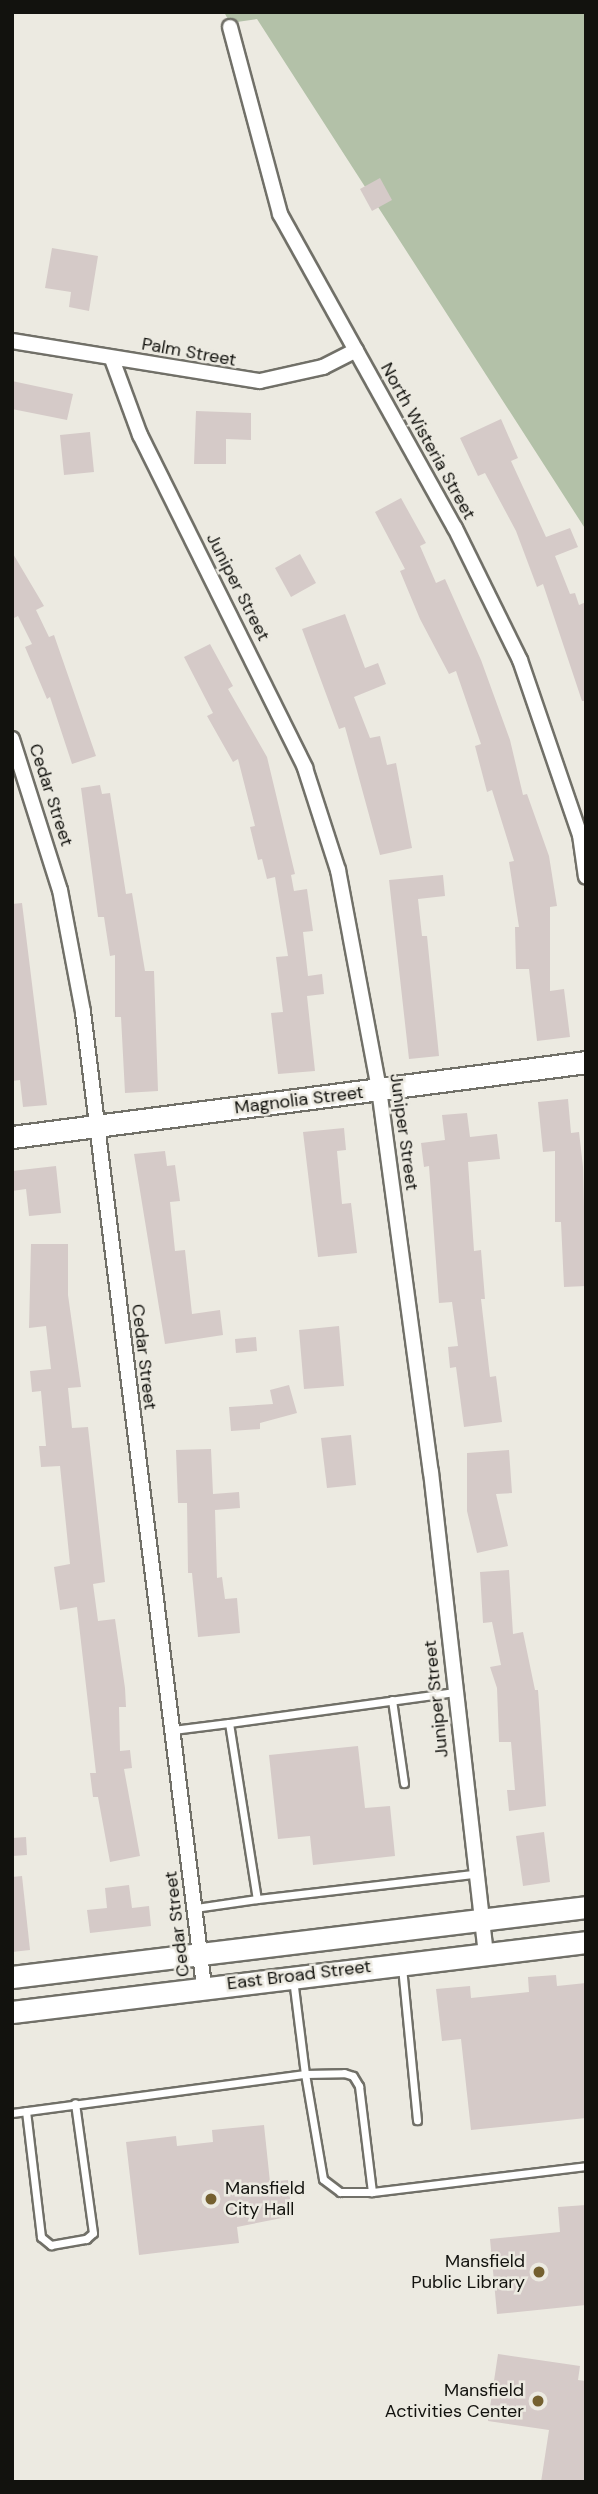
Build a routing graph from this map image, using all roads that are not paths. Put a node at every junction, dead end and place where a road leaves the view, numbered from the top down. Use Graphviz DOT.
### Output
graph roads {
  1 [pos="230,27"];
  2 [pos="12,341"];
  3 [pos="356,349"];
  4 [pos="112,359"];
  5 [pos="12,739"];
  6 [pos="586,877"];
  7 [pos="586,1062"];
  8 [pos="379,1089"];
  9 [pos="96,1126"];
  10 [pos="12,1137"];
  11 [pos="455,1692"];
  12 [pos="392,1700"];
  13 [pos="229,1723"];
  14 [pos="172,1730"];
  15 [pos="404,1783"];
  16 [pos="474,1874"];
  17 [pos="257,1899"];
  18 [pos="586,1907"];
  19 [pos="195,1908"];
  20 [pos="481,1921"];
  21 [pos="586,1942"];
  22 [pos="200,1955"];
  23 [pos="486,1957"];
  24 [pos="401,1963"];
  25 [pos="293,1976"];
  26 [pos="12,1977"];
  27 [pos="204,1986"];
  28 [pos="12,2012"];
  29 [pos="305,2074"];
  30 [pos="75,2103"];
  31 [pos="26,2111"];
  32 [pos="12,2113"];
  33 [pos="417,2120"];
  34 [pos="586,2166"];
  35 [pos="372,2192"];
  1 -- 3 [label="street, North Wisteria Street"];
  2 -- 4 [label="street, Palm Street"];
  3 -- 4 [label="street, Palm Street"];
  3 -- 6 [label="street, North Wisteria Street"];
  4 -- 8 [label="street, Juniper Street"];
  5 -- 9 [label="street, Cedar Street"];
  7 -- 8 [label="main road, Magnolia Street"];
  8 -- 9 [label="main road, Magnolia Street"];
  8 -- 11 [label="street, Juniper Street"];
  9 -- 10 [label="main road, Magnolia Street"];
  9 -- 14 [label="street, Cedar Street"];
  11 -- 12 [label="lane"];
  11 -- 16 [label="street, Juniper Street"];
  12 -- 13 [label="lane"];
  12 -- 15 [label="lane"];
  13 -- 14 [label="lane"];
  13 -- 17 [label="lane"];
  14 -- 19 [label="street, Cedar Street"];
  16 -- 17 [label="lane"];
  16 -- 20 [label="street, Juniper Street"];
  17 -- 19 [label="lane"];
  18 -- 20 [label="main road, East Broad Street"];
  19 -- 22 [label="street, Cedar Street"];
  20 -- 22 [label="main road, East Broad Street"];
  20 -- 23 [label="street, Juniper Street"];
  21 -- 23 [label="main road, East Broad Street"];
  22 -- 26 [label="main road, East Broad Street"];
  22 -- 27 [label="street, Cedar Street"];
  23 -- 24 [label="main road, East Broad Street"];
  24 -- 25 [label="main road, East Broad Street"];
  24 -- 33 [label="lane"];
  25 -- 27 [label="main road, East Broad Street"];
  25 -- 29 [label="lane"];
  27 -- 28 [label="main road, East Broad Street"];
  29 -- 30 [label="lane"];
  29 -- 35 [label="lane"];
  29 -- 35 [label="lane"];
  30 -- 31 [label="lane"];
  30 -- 31 [label="lane"];
  31 -- 32 [label="lane"];
  34 -- 35 [label="lane"];
}
